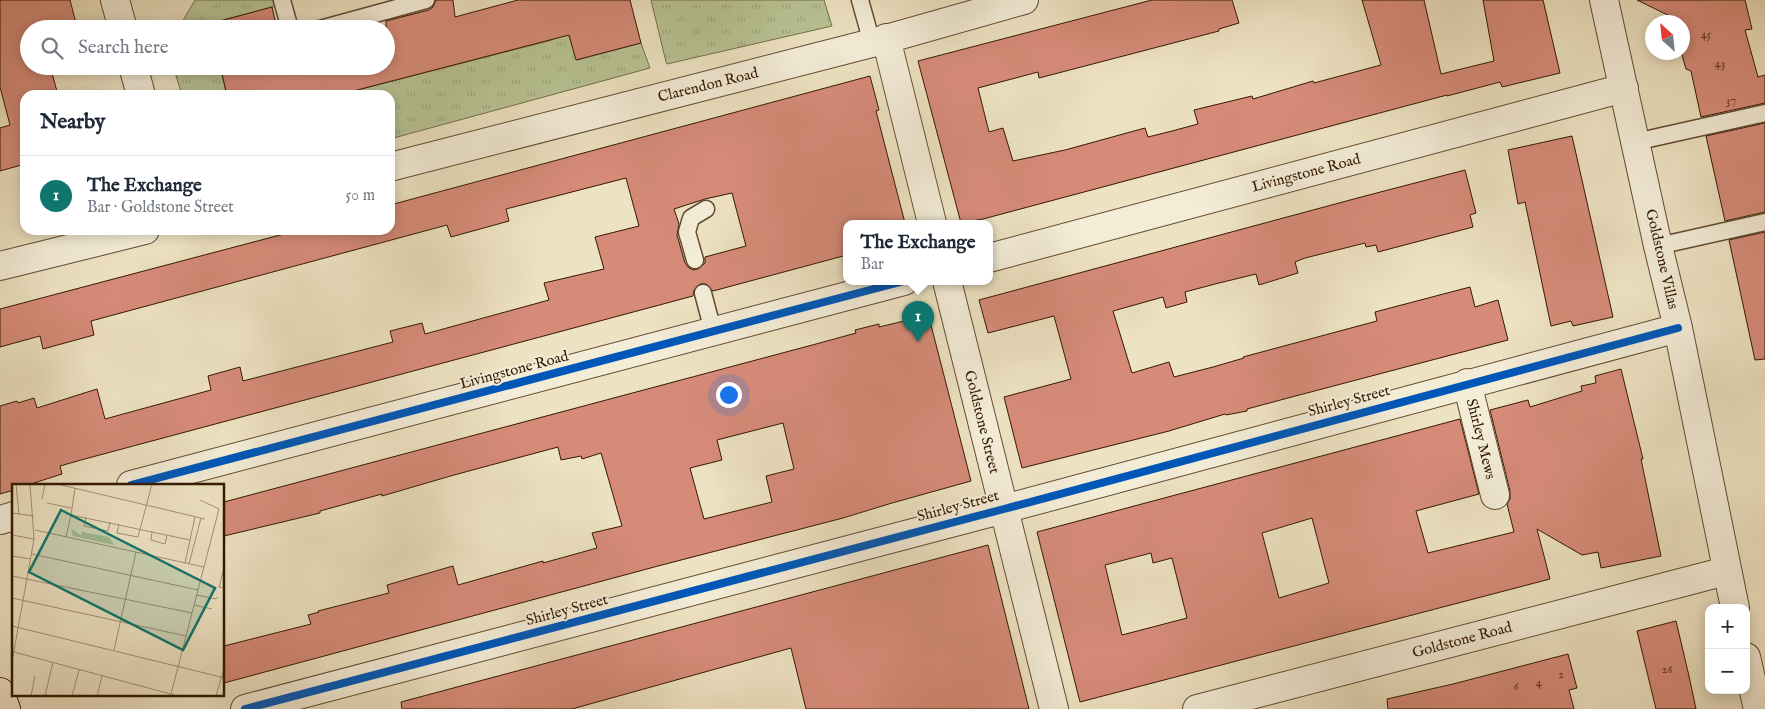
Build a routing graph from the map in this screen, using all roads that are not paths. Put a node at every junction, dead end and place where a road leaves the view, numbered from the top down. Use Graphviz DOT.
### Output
graph roads {
  1 [pos="115,0"];
  2 [pos="282,0"];
  3 [pos="426,0"];
  4 [pos="860,0"];
  5 [pos="1024,0"];
  6 [pos="1604,0"];
  7 [pos="121,20"];
  8 [pos="288,20"];
  9 [pos="353,20"];
  10 [pos="879,40"];
  11 [pos="135,75"];
  12 [pos="1624,88"];
  13 [pos="140,90"];
  14 [pos="1765,113"];
  15 [pos="1635,142"];
  16 [pos="395,166"];
  17 [pos="706,209"];
  18 [pos="931,220"];
  19 [pos="1765,222"];
  20 [pos="103,235"];
  21 [pos="87,237"];
  22 [pos="1658,246"];
  23 [pos="993,257"];
  24 [pos="694,260"];
  25 [pos="0,266"];
  26 [pos="889,285"];
  27 [pos="948,285"];
  28 [pos="703,293"];
  29 [pos="1678,328"];
  30 [pos="713,331"];
  31 [pos="1467,383"];
  32 [pos="135,484"];
  33 [pos="1495,495"];
  34 [pos="1004,508"];
  35 [pos="1726,571"];
  36 [pos="1734,604"];
  37 [pos="1750,674"];
  38 [pos="0,692"];
  39 [pos="6,709"];
  40 [pos="245,709"];
  41 [pos="1054,709"];
  42 [pos="1197,709"];
  43 [pos="1758,709"];
  1 -- 7 [label="street"];
  2 -- 8 [label="lane"];
  3 -- 9 [label="lane"];
  4 -- 10 [label="lane"];
  5 -- 10 [label="street, Clarendon Road"];
  6 -- 12 [label="street, Goldstone Villas"];
  10 -- 16 [label="street, Clarendon Road"];
  10 -- 18 [label="street"];
  11 -- 13 [label="street"];
  12 -- 15 [label="street, Goldstone Villas"];
  12 -- 23 [label="street, Livingstone Road"];
  14 -- 15 [label="lane"];
  15 -- 22 [label="street, Goldstone Villas"];
  17 -- 24 [label="lane"];
  19 -- 22 [label="lane"];
  20 -- 21 [label="street"];
  21 -- 25 [label="street"];
  22 -- 29 [label="street, Goldstone Villas"];
  26 -- 30 [label="street, Livingstone Road"];
  27 -- 34 [label="street, Goldstone Street"];
  28 -- 30 [label="lane"];
  29 -- 31 [label="street, Shirley Street"];
  29 -- 35 [label="street, Goldstone Villas"];
  30 -- 32 [label="street, Livingstone Road"];
  31 -- 33 [label="street, Shirley Mews"];
  31 -- 34 [label="street, Shirley Street"];
  34 -- 40 [label="street, Shirley Street"];
  34 -- 41 [label="street, Goldstone Street"];
  35 -- 36 [label="street, Goldstone Villas"];
  35 -- 42 [label="street, Goldstone Road"];
  37 -- 43 [label="street"];
  38 -- 39 [label="main road"];
}
